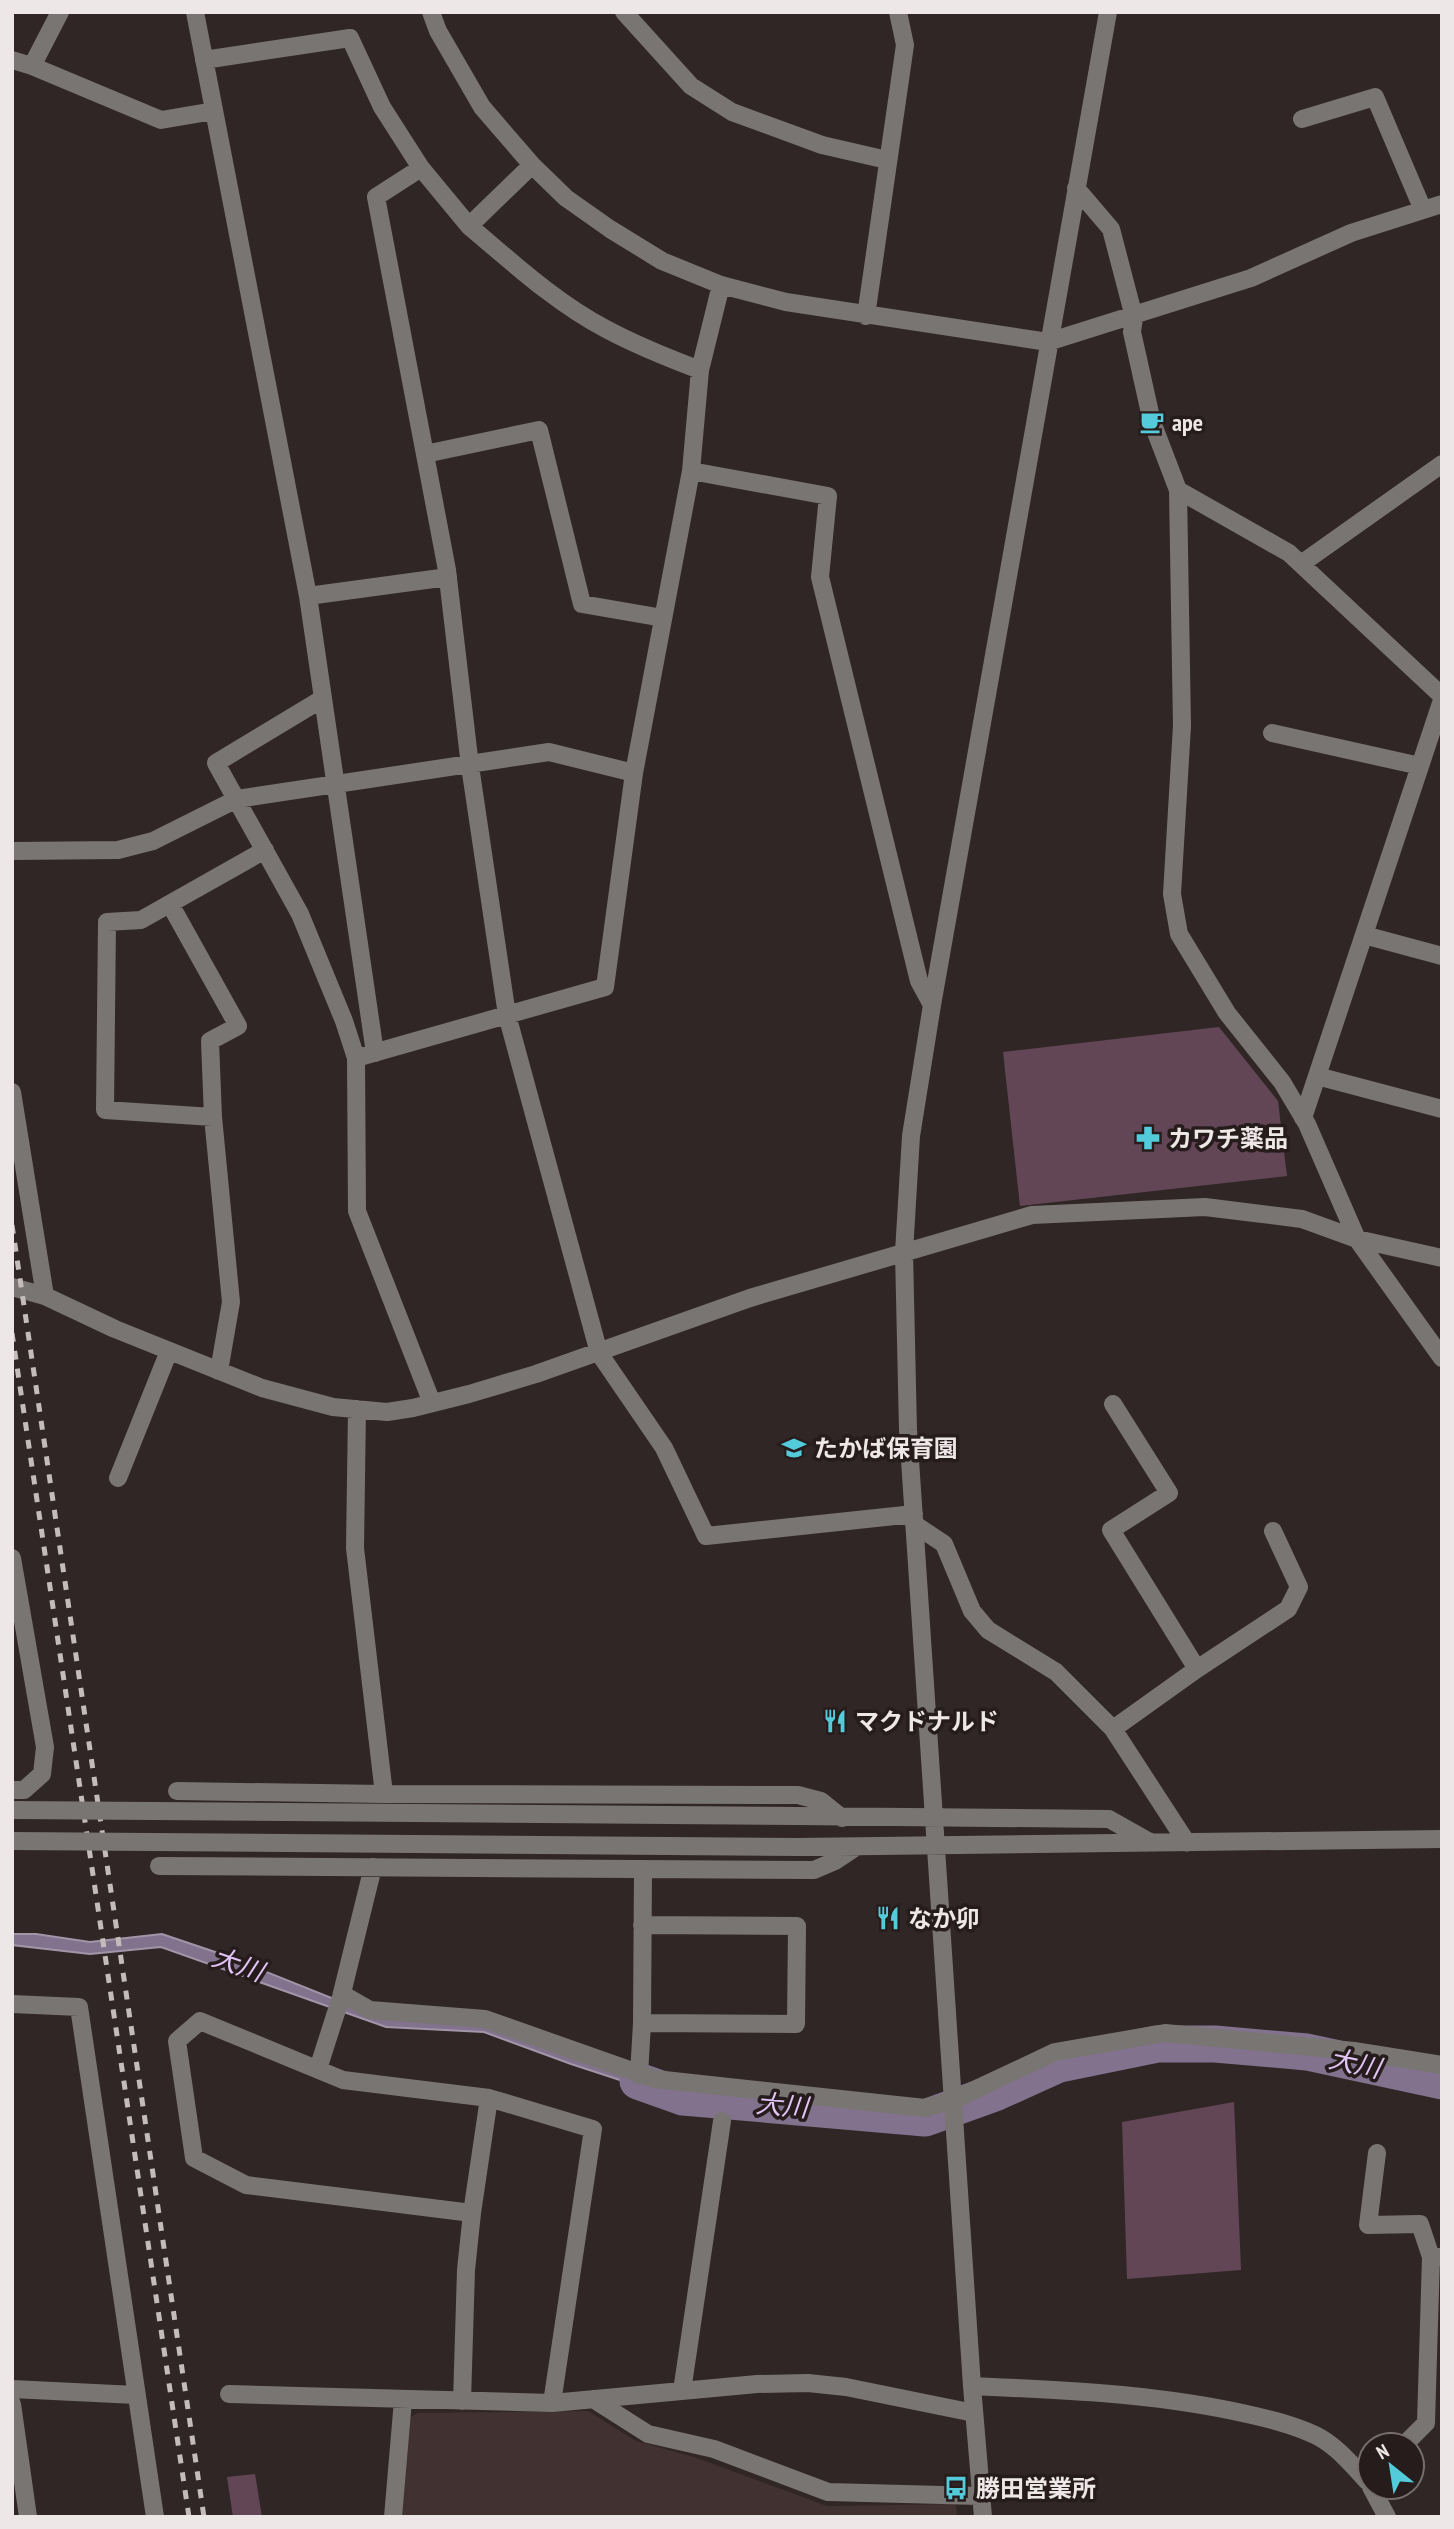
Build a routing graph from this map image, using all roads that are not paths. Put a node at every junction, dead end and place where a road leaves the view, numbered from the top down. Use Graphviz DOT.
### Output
graph roads {
  1 [pos="60,12"];
  2 [pos="194,12"];
  3 [pos="431,12"];
  4 [pos="624,12"];
  5 [pos="898,12"];
  6 [pos="1108,12"];
  7 [pos="12,60"];
  8 [pos="204,60"];
  9 [pos="32,66"];
  10 [pos="214,111"];
  11 [pos="1302,119"];
  12 [pos="887,160"];
  13 [pos="532,165"];
  14 [pos="422,168"];
  15 [pos="1076,188"];
  16 [pos="1442,204"];
  17 [pos="1423,210"];
  18 [pos="470,226"];
  19 [pos="721,285"];
  20 [pos="866,316"];
  21 [pos="1134,317"];
  22 [pos="1048,342"];
  23 [pos="700,370"];
  24 [pos="425,454"];
  25 [pos="1442,464"];
  26 [pos="691,471"];
  27 [pos="1178,490"];
  28 [pos="1301,564"];
  29 [pos="447,577"];
  30 [pos="308,596"];
  31 [pos="663,618"];
  32 [pos="1442,698"];
  33 [pos="322,699"];
  34 [pos="1272,733"];
  35 [pos="470,766"];
  36 [pos="1420,766"];
  37 [pos="634,773"];
  38 [pos="334,786"];
  39 [pos="237,799"];
  40 [pos="265,850"];
  41 [pos="12,851"];
  42 [pos="170,904"];
  43 [pos="1364,934"];
  44 [pos="1442,956"];
  45 [pos="932,1005"];
  46 [pos="507,1015"];
  47 [pos="375,1053"];
  48 [pos="356,1058"];
  49 [pos="1317,1076"];
  50 [pos="12,1092"];
  51 [pos="1442,1108"];
  52 [pos="213,1117"];
  53 [pos="1303,1118"];
  54 [pos="1357,1239"];
  55 [pos="904,1252"];
  56 [pos="1442,1258"];
  57 [pos="12,1287"];
  58 [pos="45,1296"];
  59 [pos="169,1351"];
  60 [pos="599,1353"];
  61 [pos="1442,1358"];
  62 [pos="219,1371"];
  63 [pos="432,1403"];
  64 [pos="1112,1404"];
  65 [pos="356,1409"];
  66 [pos="118,1478"];
  67 [pos="914,1519"];
  68 [pos="1273,1531"];
  69 [pos="12,1558"];
  70 [pos="1197,1669"];
  71 [pos="1113,1728"];
  72 [pos="12,1790"];
  73 [pos="177,1791"];
  74 [pos="384,1794"];
  75 [pos="12,1810"];
  76 [pos="842,1818"];
  77 [pos="935,1819"];
  78 [pos="1442,1839"];
  79 [pos="12,1840"];
  80 [pos="1152,1843"];
  81 [pos="1187,1843"];
  82 [pos="936,1844"];
  83 [pos="856,1847"];
  84 [pos="159,1866"];
  85 [pos="373,1867"];
  86 [pos="643,1869"];
  87 [pos="642,1924"];
  88 [pos="340,2001"];
  89 [pos="12,2004"];
  90 [pos="642,2023"];
  91 [pos="1442,2065"];
  92 [pos="318,2069"];
  93 [pos="639,2075"];
  94 [pos="489,2098"];
  95 [pos="953,2100"];
  96 [pos="722,2121"];
  97 [pos="1377,2153"];
  98 [pos="472,2213"];
  99 [pos="1436,2257"];
  100 [pos="972,2386"];
  101 [pos="12,2389"];
  102 [pos="682,2391"];
  103 [pos="229,2394"];
  104 [pos="136,2395"];
  105 [pos="593,2399"];
  106 [pos="403,2400"];
  107 [pos="462,2401"];
  108 [pos="552,2403"];
  109 [pos="12,2404"];
  110 [pos="974,2413"];
  111 [pos="1418,2431"];
  112 [pos="1356,2468"];
  113 [pos="980,2496"];
  114 [pos="1379,2501"];
  115 [pos="29,2517"];
  116 [pos="155,2517"];
  117 [pos="393,2517"];
  118 [pos="983,2517"];
  119 [pos="1387,2517"];
  1 -- 9 [label="street"];
  2 -- 8 [label="street"];
  3 -- 13 [label="street"];
  4 -- 12 [label="street"];
  5 -- 12 [label="street"];
  6 -- 15 [label="street"];
  7 -- 9 [label="street"];
  8 -- 10 [label="street"];
  8 -- 14 [label="street"];
  9 -- 10 [label="street"];
  10 -- 30 [label="street"];
  11 -- 17 [label="street"];
  12 -- 20 [label="street"];
  13 -- 18 [label="street"];
  13 -- 19 [label="street"];
  14 -- 18 [label="street"];
  14 -- 24 [label="street"];
  15 -- 21 [label="street"];
  15 -- 22 [label="street"];
  16 -- 17 [label="street"];
  17 -- 21 [label="street"];
  18 -- 23 [label="street"];
  19 -- 20 [label="street"];
  19 -- 23 [label="street"];
  20 -- 22 [label="street"];
  21 -- 22 [label="street"];
  21 -- 27 [label="street"];
  22 -- 45 [label="street"];
  23 -- 26 [label="street"];
  24 -- 29 [label="street"];
  24 -- 31 [label="street"];
  25 -- 28 [label="street"];
  26 -- 31 [label="street"];
  26 -- 45 [label="street"];
  27 -- 28 [label="street"];
  27 -- 53 [label="street"];
  28 -- 32 [label="street"];
  29 -- 30 [label="street"];
  29 -- 35 [label="street"];
  30 -- 33 [label="street"];
  31 -- 37 [label="street"];
  32 -- 36 [label="street"];
  33 -- 38 [label="street"];
  33 -- 39 [label="street"];
  34 -- 36 [label="street"];
  35 -- 37 [label="street"];
  35 -- 38 [label="street"];
  35 -- 46 [label="street"];
  36 -- 43 [label="street"];
  37 -- 46 [label="street"];
  38 -- 39 [label="street"];
  38 -- 47 [label="street"];
  39 -- 40 [label="street"];
  39 -- 41 [label="street"];
  40 -- 42 [label="street"];
  40 -- 48 [label="street"];
  42 -- 52 [label="street"];
  42 -- 52 [label="street"];
  43 -- 44 [label="street"];
  43 -- 49 [label="street"];
  45 -- 55 [label="street"];
  46 -- 47 [label="street"];
  46 -- 60 [label="street"];
  47 -- 48 [label="street"];
  48 -- 63 [label="street"];
  49 -- 51 [label="street"];
  49 -- 53 [label="street"];
  50 -- 58 [label="street"];
  52 -- 62 [label="street"];
  53 -- 54 [label="street"];
  54 -- 55 [label="street"];
  54 -- 56 [label="street"];
  54 -- 61 [label="street"];
  55 -- 60 [label="street"];
  55 -- 67 [label="street"];
  57 -- 58 [label="street"];
  58 -- 59 [label="street"];
  59 -- 62 [label="street"];
  59 -- 66 [label="street"];
  60 -- 63 [label="street"];
  60 -- 67 [label="street"];
  62 -- 65 [label="street"];
  63 -- 65 [label="street"];
  64 -- 70 [label="street"];
  65 -- 74 [label="street"];
  67 -- 71 [label="street"];
  67 -- 77 [label="street"];
  68 -- 70 [label="street"];
  69 -- 72 [label="street"];
  70 -- 71 [label="street"];
  71 -- 81 [label="street"];
  73 -- 74 [label="street"];
  74 -- 76 [label="street"];
  75 -- 76 [label="street, bridge"];
  76 -- 77 [label="street"];
  77 -- 80 [label="street"];
  77 -- 82 [label="street"];
  78 -- 81 [label="street"];
  79 -- 83 [label="street, bridge"];
  80 -- 81 [label="street"];
  80 -- 82 [label="street"];
  82 -- 83 [label="street"];
  82 -- 95 [label="street"];
  83 -- 86 [label="street"];
  84 -- 85 [label="street"];
  85 -- 86 [label="street"];
  85 -- 88 [label="street"];
  86 -- 87 [label="street"];
  87 -- 90 [label="street"];
  87 -- 90 [label="street"];
  88 -- 92 [label="street"];
  88 -- 93 [label="street"];
  89 -- 104 [label="street"];
  90 -- 93 [label="street"];
  91 -- 95 [label="street"];
  92 -- 94 [label="street"];
  92 -- 98 [label="street"];
  93 -- 95 [label="street"];
  94 -- 98 [label="street"];
  94 -- 108 [label="street"];
  95 -- 100 [label="street"];
  96 -- 102 [label="street"];
  97 -- 99 [label="street"];
  98 -- 107 [label="street"];
  99 -- 111 [label="street"];
  100 -- 110 [label="street"];
  100 -- 112 [label="street"];
  101 -- 104 [label="street"];
  102 -- 105 [label="street"];
  102 -- 110 [label="street"];
  103 -- 106 [label="street"];
  104 -- 116 [label="street"];
  105 -- 108 [label="street"];
  105 -- 113 [label="street"];
  106 -- 107 [label="street"];
  106 -- 117 [label="street"];
  107 -- 108 [label="street"];
  109 -- 115 [label="street"];
  110 -- 113 [label="street"];
  113 -- 118 [label="street"];
  114 -- 119 [label="street"];
}
